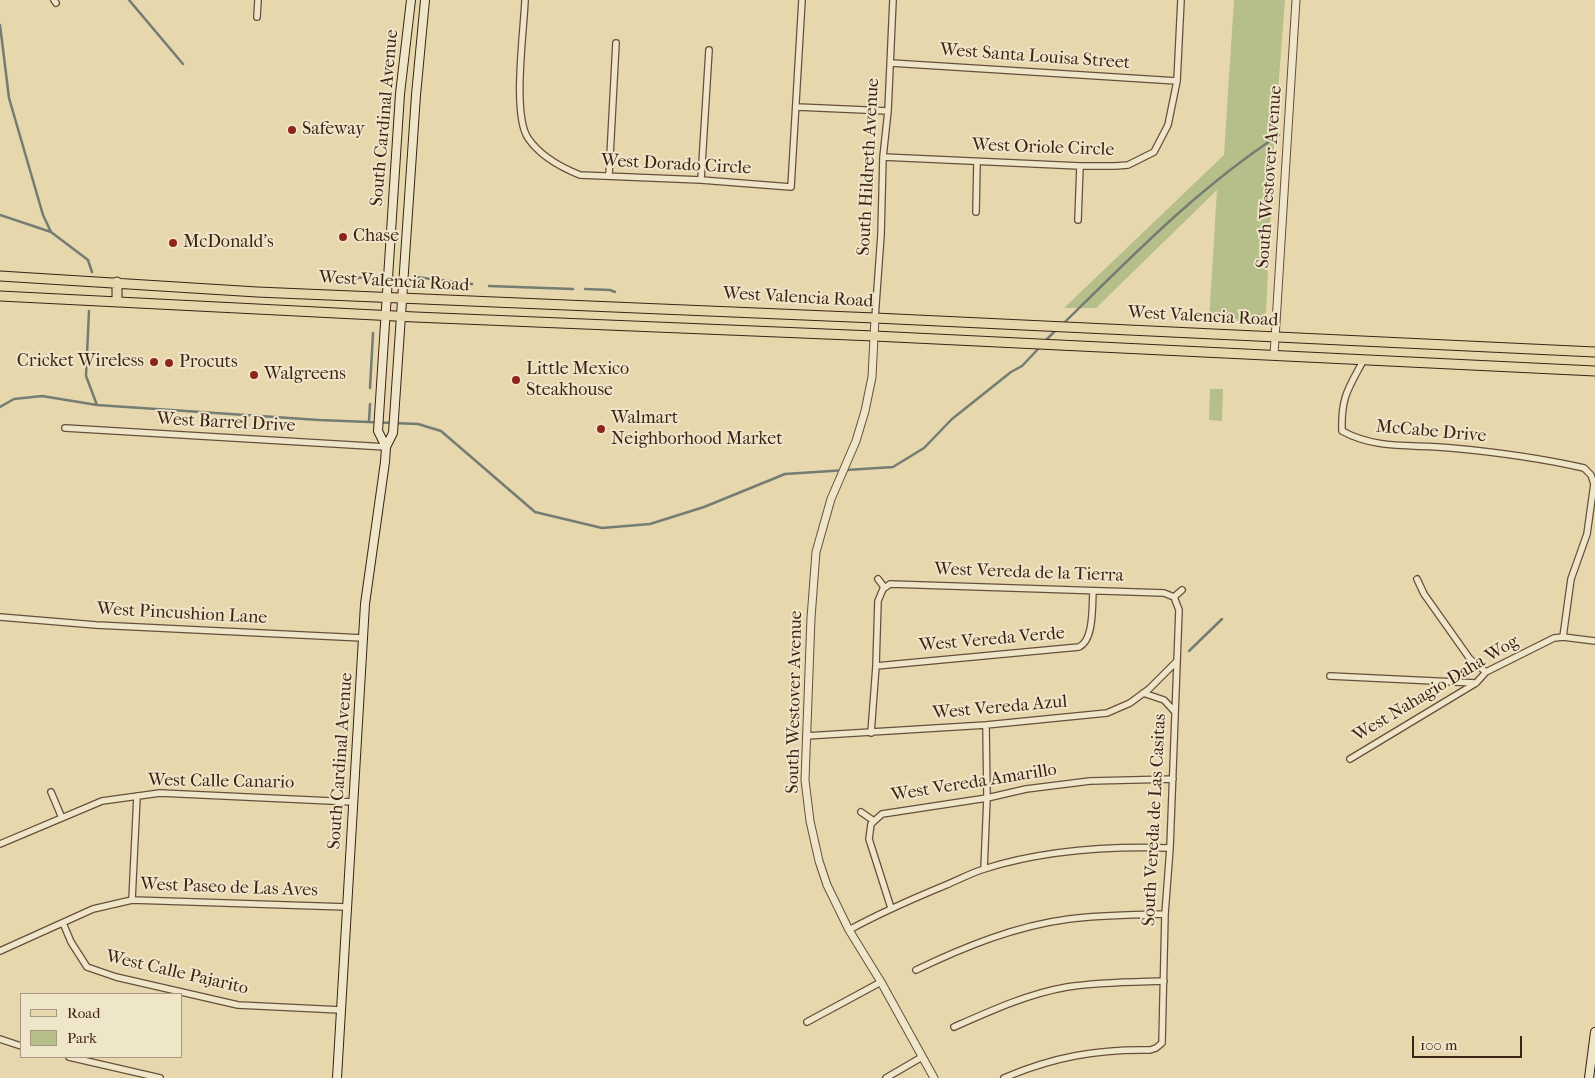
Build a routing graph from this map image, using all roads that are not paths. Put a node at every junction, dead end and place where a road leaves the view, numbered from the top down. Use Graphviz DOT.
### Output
graph roads {
  1 [pos="258,0"];
  2 [pos="411,0"];
  3 [pos="425,0"];
  4 [pos="526,0"];
  5 [pos="802,0"];
  6 [pos="893,0"];
  7 [pos="1181,0"];
  8 [pos="1296,0"];
  9 [pos="257,17"];
  10 [pos="616,43"];
  11 [pos="709,50"];
  12 [pos="890,63"];
  13 [pos="1177,81"];
  14 [pos="796,107"];
  15 [pos="888,111"];
  16 [pos="883,157"];
  17 [pos="977,162"];
  18 [pos="1080,166"];
  19 [pos="609,175"];
  20 [pos="701,180"];
  21 [pos="976,212"];
  22 [pos="1078,220"];
  23 [pos="0,276"];
  24 [pos="116,282"];
  25 [pos="0,296"];
  26 [pos="387,297"];
  27 [pos="403,299"];
  28 [pos="117,302"];
  29 [pos="635,307"];
  30 [pos="386,315"];
  31 [pos="402,316"];
  32 [pos="875,318"];
  33 [pos="631,326"];
  34 [pos="874,336"];
  35 [pos="1276,337"];
  36 [pos="1595,352"];
  37 [pos="1274,356"];
  38 [pos="1363,360"];
  39 [pos="1595,371"];
  40 [pos="65,428"];
  41 [pos="386,447"];
  42 [pos="878,579"];
  43 [pos="1417,579"];
  44 [pos="884,587"];
  45 [pos="1182,590"];
  46 [pos="1093,591"];
  47 [pos="1174,597"];
  48 [pos="0,617"];
  49 [pos="1563,636"];
  50 [pos="363,638"];
  51 [pos="1595,640"];
  52 [pos="1177,661"];
  53 [pos="876,666"];
  54 [pos="1486,672"];
  55 [pos="1330,676"];
  56 [pos="1476,683"];
  57 [pos="1143,693"];
  58 [pos="1175,713"];
  59 [pos="986,725"];
  60 [pos="871,732"];
  61 [pos="806,736"];
  62 [pos="1350,759"];
  63 [pos="1173,779"];
  64 [pos="51,792"];
  65 [pos="137,796"];
  66 [pos="987,798"];
  67 [pos="353,802"];
  68 [pos="861,812"];
  69 [pos="62,818"];
  70 [pos="874,821"];
  71 [pos="0,844"];
  72 [pos="1170,848"];
  73 [pos="984,869"];
  74 [pos="132,900"];
  75 [pos="347,907"];
  76 [pos="891,908"];
  77 [pos="1165,914"];
  78 [pos="63,923"];
  79 [pos="849,930"];
  80 [pos="0,951"];
  81 [pos="916,970"];
  82 [pos="1164,981"];
  83 [pos="881,982"];
  84 [pos="341,1010"];
  85 [pos="807,1022"];
  86 [pos="954,1027"];
  87 [pos="1595,1032"];
  88 [pos="0,1039"];
  89 [pos="20,1046"];
  90 [pos="922,1057"];
  91 [pos="73,1058"];
  92 [pos="160,1078"];
  93 [pos="338,1078"];
  94 [pos="886,1078"];
  95 [pos="934,1078"];
  96 [pos="1004,1078"];
  97 [pos="1589,1078"];
  1 -- 9 [label="street"];
  2 -- 26 [label="main road, South Cardinal Avenue"];
  3 -- 27 [label="main road, South Cardinal Avenue"];
  4 -- 19 [label="street, West Dorado Circle"];
  5 -- 14 [label="street"];
  6 -- 12 [label="street, South Hildreth Avenue"];
  7 -- 13 [label="street, West Oriole Circle"];
  8 -- 35 [label="street, South Westover Avenue"];
  10 -- 19 [label="street"];
  11 -- 20 [label="street"];
  12 -- 13 [label="street, West Santa Louisa Street"];
  12 -- 15 [label="street, South Hildreth Avenue"];
  13 -- 18 [label="street, West Oriole Circle"];
  14 -- 15 [label="street"];
  14 -- 20 [label="street, West Dorado Circle"];
  15 -- 16 [label="street, South Hildreth Avenue"];
  16 -- 17 [label="street, West Oriole Circle"];
  16 -- 32 [label="street, South Hildreth Avenue"];
  17 -- 18 [label="street, West Oriole Circle"];
  17 -- 21 [label="street"];
  18 -- 22 [label="street"];
  19 -- 20 [label="street, West Dorado Circle"];
  23 -- 24 [label="main road, West Valencia Road"];
  24 -- 26 [label="main road, West Valencia Road"];
  24 -- 28 [label="main road"];
  25 -- 28 [label="main road, West Valencia Road"];
  26 -- 27 [label="main road, West Valencia Road"];
  26 -- 30 [label="main road, South Cardinal Avenue"];
  27 -- 29 [label="main road, West Valencia Road"];
  27 -- 31 [label="main road, South Cardinal Avenue"];
  28 -- 30 [label="main road, West Valencia Road"];
  29 -- 32 [label="main road, West Valencia Road"];
  29 -- 33 [label="main road"];
  30 -- 31 [label="main road, West Valencia Road"];
  30 -- 41 [label="main road, South Cardinal Avenue"];
  31 -- 33 [label="main road, West Valencia Road"];
  31 -- 41 [label="main road, South Cardinal Avenue"];
  32 -- 34 [label="street, South Hildreth Avenue"];
  32 -- 35 [label="main road, West Valencia Road"];
  33 -- 34 [label="main road, West Valencia Road"];
  34 -- 37 [label="main road, West Valencia Road"];
  34 -- 61 [label="street, South Westover Avenue"];
  35 -- 36 [label="main road, West Valencia Road"];
  35 -- 37 [label="street, South Westover Avenue"];
  37 -- 38 [label="main road, West Valencia Road"];
  38 -- 39 [label="main road, West Valencia Road"];
  38 -- 49 [label="street, McCabe Drive"];
  40 -- 41 [label="street, West Barrel Drive"];
  41 -- 50 [label="main road, South Cardinal Avenue"];
  42 -- 44 [label="street"];
  43 -- 54 [label="street"];
  44 -- 46 [label="street, West Vereda de la Tierra"];
  44 -- 53 [label="street"];
  45 -- 47 [label="street"];
  46 -- 47 [label="street, West Vereda de la Tierra"];
  46 -- 53 [label="street, West Vereda Verde"];
  47 -- 52 [label="street, South Vereda de Las Casitas"];
  48 -- 50 [label="street, West Pincushion Lane"];
  49 -- 51 [label="street, West Nahagio Daha Wog"];
  49 -- 54 [label="street, West Nahagio Daha Wog"];
  50 -- 67 [label="main road, South Cardinal Avenue"];
  52 -- 57 [label="street, West Vereda Azul"];
  52 -- 58 [label="street, South Vereda de Las Casitas"];
  53 -- 60 [label="street"];
  54 -- 56 [label="street, West Nahagio Daha Wog"];
  55 -- 56 [label="street"];
  56 -- 62 [label="street, West Nahagio Daha Wog"];
  57 -- 58 [label="street"];
  57 -- 59 [label="street, West Vereda Azul"];
  58 -- 63 [label="street, South Vereda de Las Casitas"];
  59 -- 60 [label="street, West Vereda Azul"];
  59 -- 66 [label="street"];
  60 -- 61 [label="street, West Vereda Azul"];
  61 -- 79 [label="street, South Westover Avenue"];
  63 -- 66 [label="street, West Vereda Amarillo"];
  63 -- 72 [label="street, South Vereda de Las Casitas"];
  64 -- 69 [label="street"];
  65 -- 67 [label="street, West Calle Canario"];
  65 -- 69 [label="street, West Calle Canario"];
  65 -- 74 [label="street"];
  66 -- 70 [label="street, West Vereda Amarillo"];
  66 -- 73 [label="street"];
  67 -- 75 [label="main road, South Cardinal Avenue"];
  68 -- 70 [label="street"];
  69 -- 71 [label="street, West Calle Canario"];
  70 -- 76 [label="street, West Vereda Amarillo"];
  72 -- 73 [label="street"];
  72 -- 77 [label="street, South Vereda de Las Casitas"];
  73 -- 76 [label="street"];
  74 -- 75 [label="street, West Paseo de Las Aves"];
  74 -- 78 [label="street, West Paseo de Las Aves"];
  75 -- 84 [label="main road, South Cardinal Avenue"];
  76 -- 79 [label="street"];
  77 -- 81 [label="street"];
  77 -- 82 [label="street, South Vereda de Las Casitas"];
  78 -- 80 [label="street, West Paseo de Las Aves"];
  78 -- 84 [label="street, West Calle Pajarito"];
  79 -- 83 [label="street, South Westover Avenue"];
  82 -- 86 [label="street"];
  82 -- 96 [label="street, South Vereda de Las Casitas"];
  83 -- 85 [label="street"];
  83 -- 90 [label="street, South Westover Avenue"];
  84 -- 93 [label="main road, South Cardinal Avenue"];
  87 -- 97 [label="main road"];
  88 -- 89 [label="street"];
  90 -- 94 [label="street"];
  90 -- 95 [label="street, South Westover Avenue"];
  91 -- 92 [label="street"];
}
